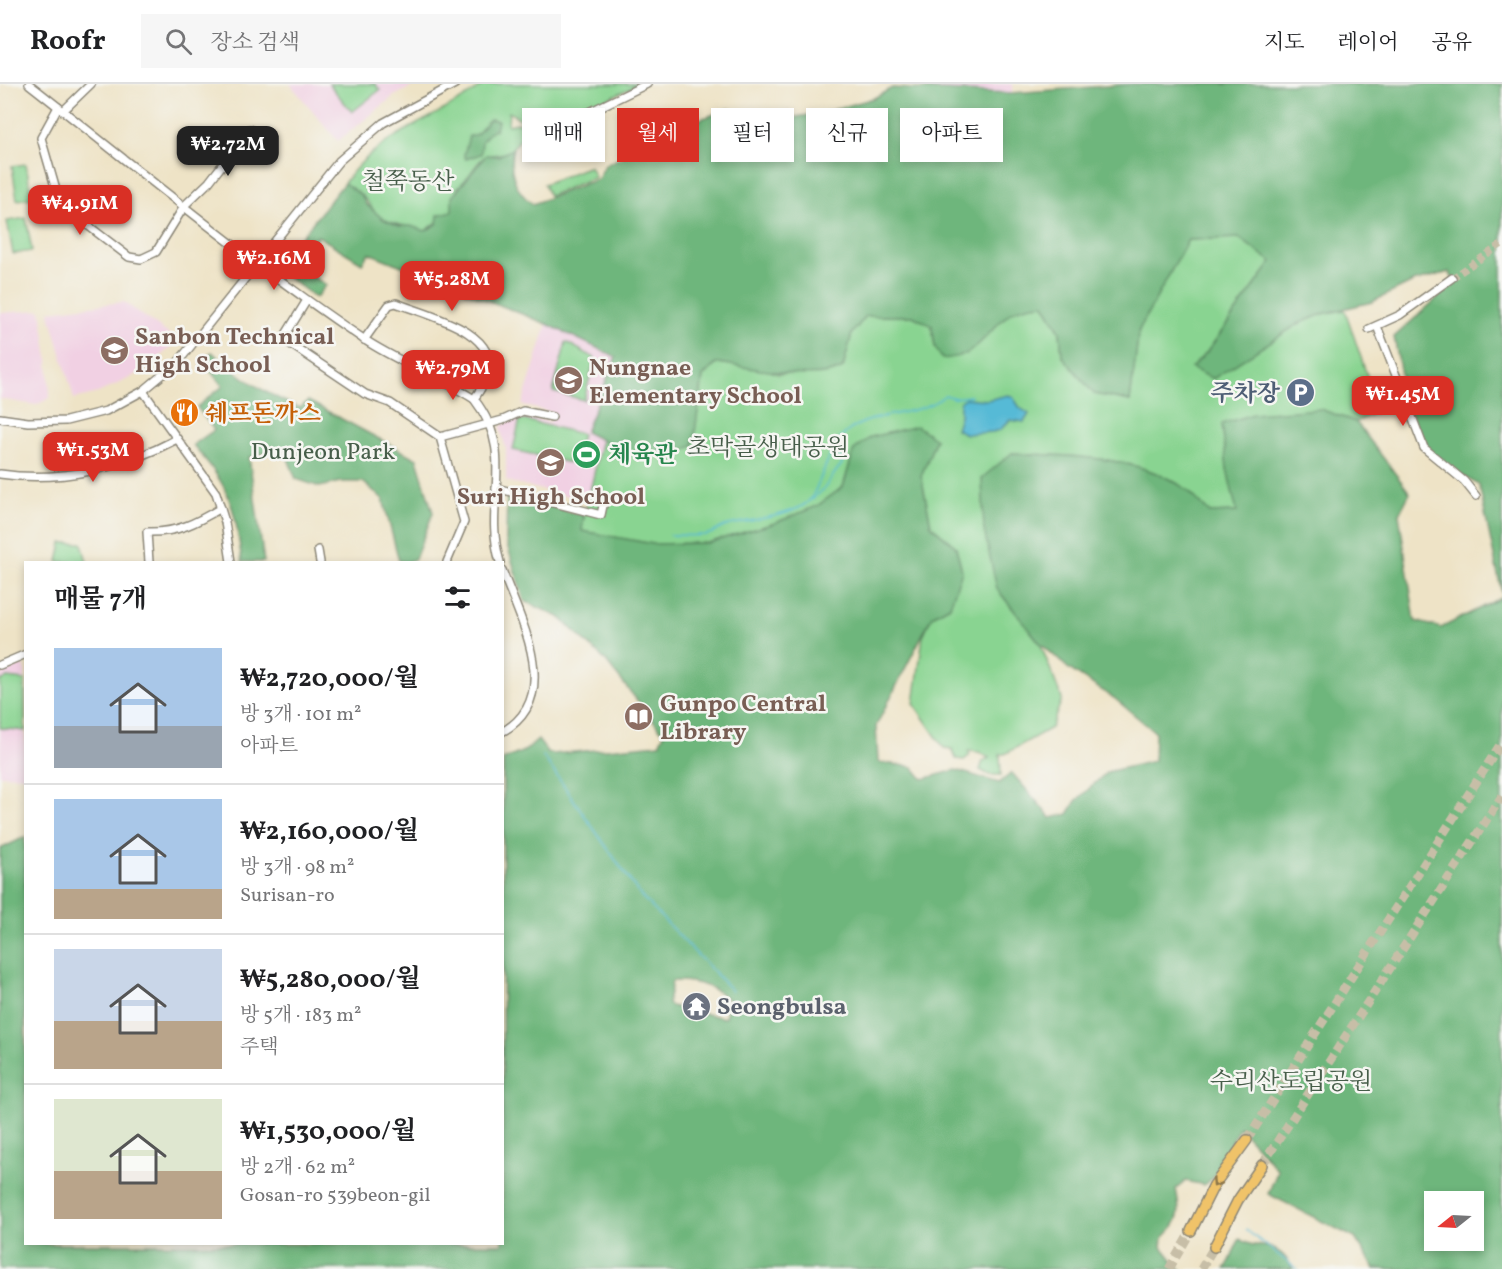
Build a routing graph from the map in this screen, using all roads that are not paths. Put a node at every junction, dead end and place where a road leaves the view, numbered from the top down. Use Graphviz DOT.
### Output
graph roads {
  1 [pos="29,84"];
  2 [pos="91,84"];
  3 [pos="454,84"];
  4 [pos="647,84"];
  5 [pos="598,108"];
  6 [pos="61,109"];
  7 [pos="250,129"];
  8 [pos="184,205"];
  9 [pos="256,264"];
  10 [pos="1452,278"];
  11 [pos="307,300"];
  12 [pos="1377,327"];
  13 [pos="1369,329"];
  14 [pos="364,340"];
  15 [pos="142,391"];
  16 [pos="474,399"];
  17 [pos="552,417"];
  18 [pos="0,418"];
  19 [pos="490,423"];
  20 [pos="440,437"];
  21 [pos="177,438"];
  22 [pos="0,474"];
  23 [pos="496,488"];
  24 [pos="1476,496"];
  25 [pos="604,501"];
  26 [pos="222,507"];
  27 [pos="318,550"];
  28 [pos="149,561"];
  29 [pos="231,561"];
  30 [pos="321,561"];
  31 [pos="447,561"];
  32 [pos="500,561"];
  33 [pos="504,576"];
  34 [pos="511,595"];
  35 [pos="504,597"];
  36 [pos="24,655"];
  37 [pos="0,665"];
  38 [pos="504,730"];
  39 [pos="1247,1140"];
  40 [pos="1262,1165"];
  41 [pos="1191,1231"];
  42 [pos="1214,1247"];
  1 -- 6 [label="street"];
  2 -- 6 [label="street"];
  3 -- 9 [label="street"];
  4 -- 5 [label="street"];
  6 -- 8 [label="street"];
  6 -- 8 [label="street"];
  7 -- 8 [label="street"];
  8 -- 9 [label="street"];
  9 -- 11 [label="street"];
  9 -- 15 [label="street"];
  10 -- 12 [label="street"];
  11 -- 14 [label="street"];
  11 -- 20 [label="street"];
  12 -- 13 [label="street"];
  12 -- 24 [label="street"];
  14 -- 16 [label="street"];
  14 -- 16 [label="street"];
  15 -- 18 [label="street"];
  15 -- 21 [label="street"];
  16 -- 19 [label="street"];
  17 -- 19 [label="street"];
  19 -- 20 [label="street"];
  19 -- 23 [label="street"];
  20 -- 31 [label="street"];
  21 -- 22 [label="street"];
  21 -- 26 [label="street"];
  23 -- 25 [label="street"];
  23 -- 32 [label="street"];
  26 -- 28 [label="street"];
  26 -- 29 [label="street"];
  27 -- 30 [label="street"];
  33 -- 34 [label="street"];
  34 -- 35 [label="street"];
  34 -- 38 [label="street"];
  36 -- 37 [label="street"];
  39 -- 41 [label="highway, one-way"];
  40 -- 42 [label="highway"];
}
